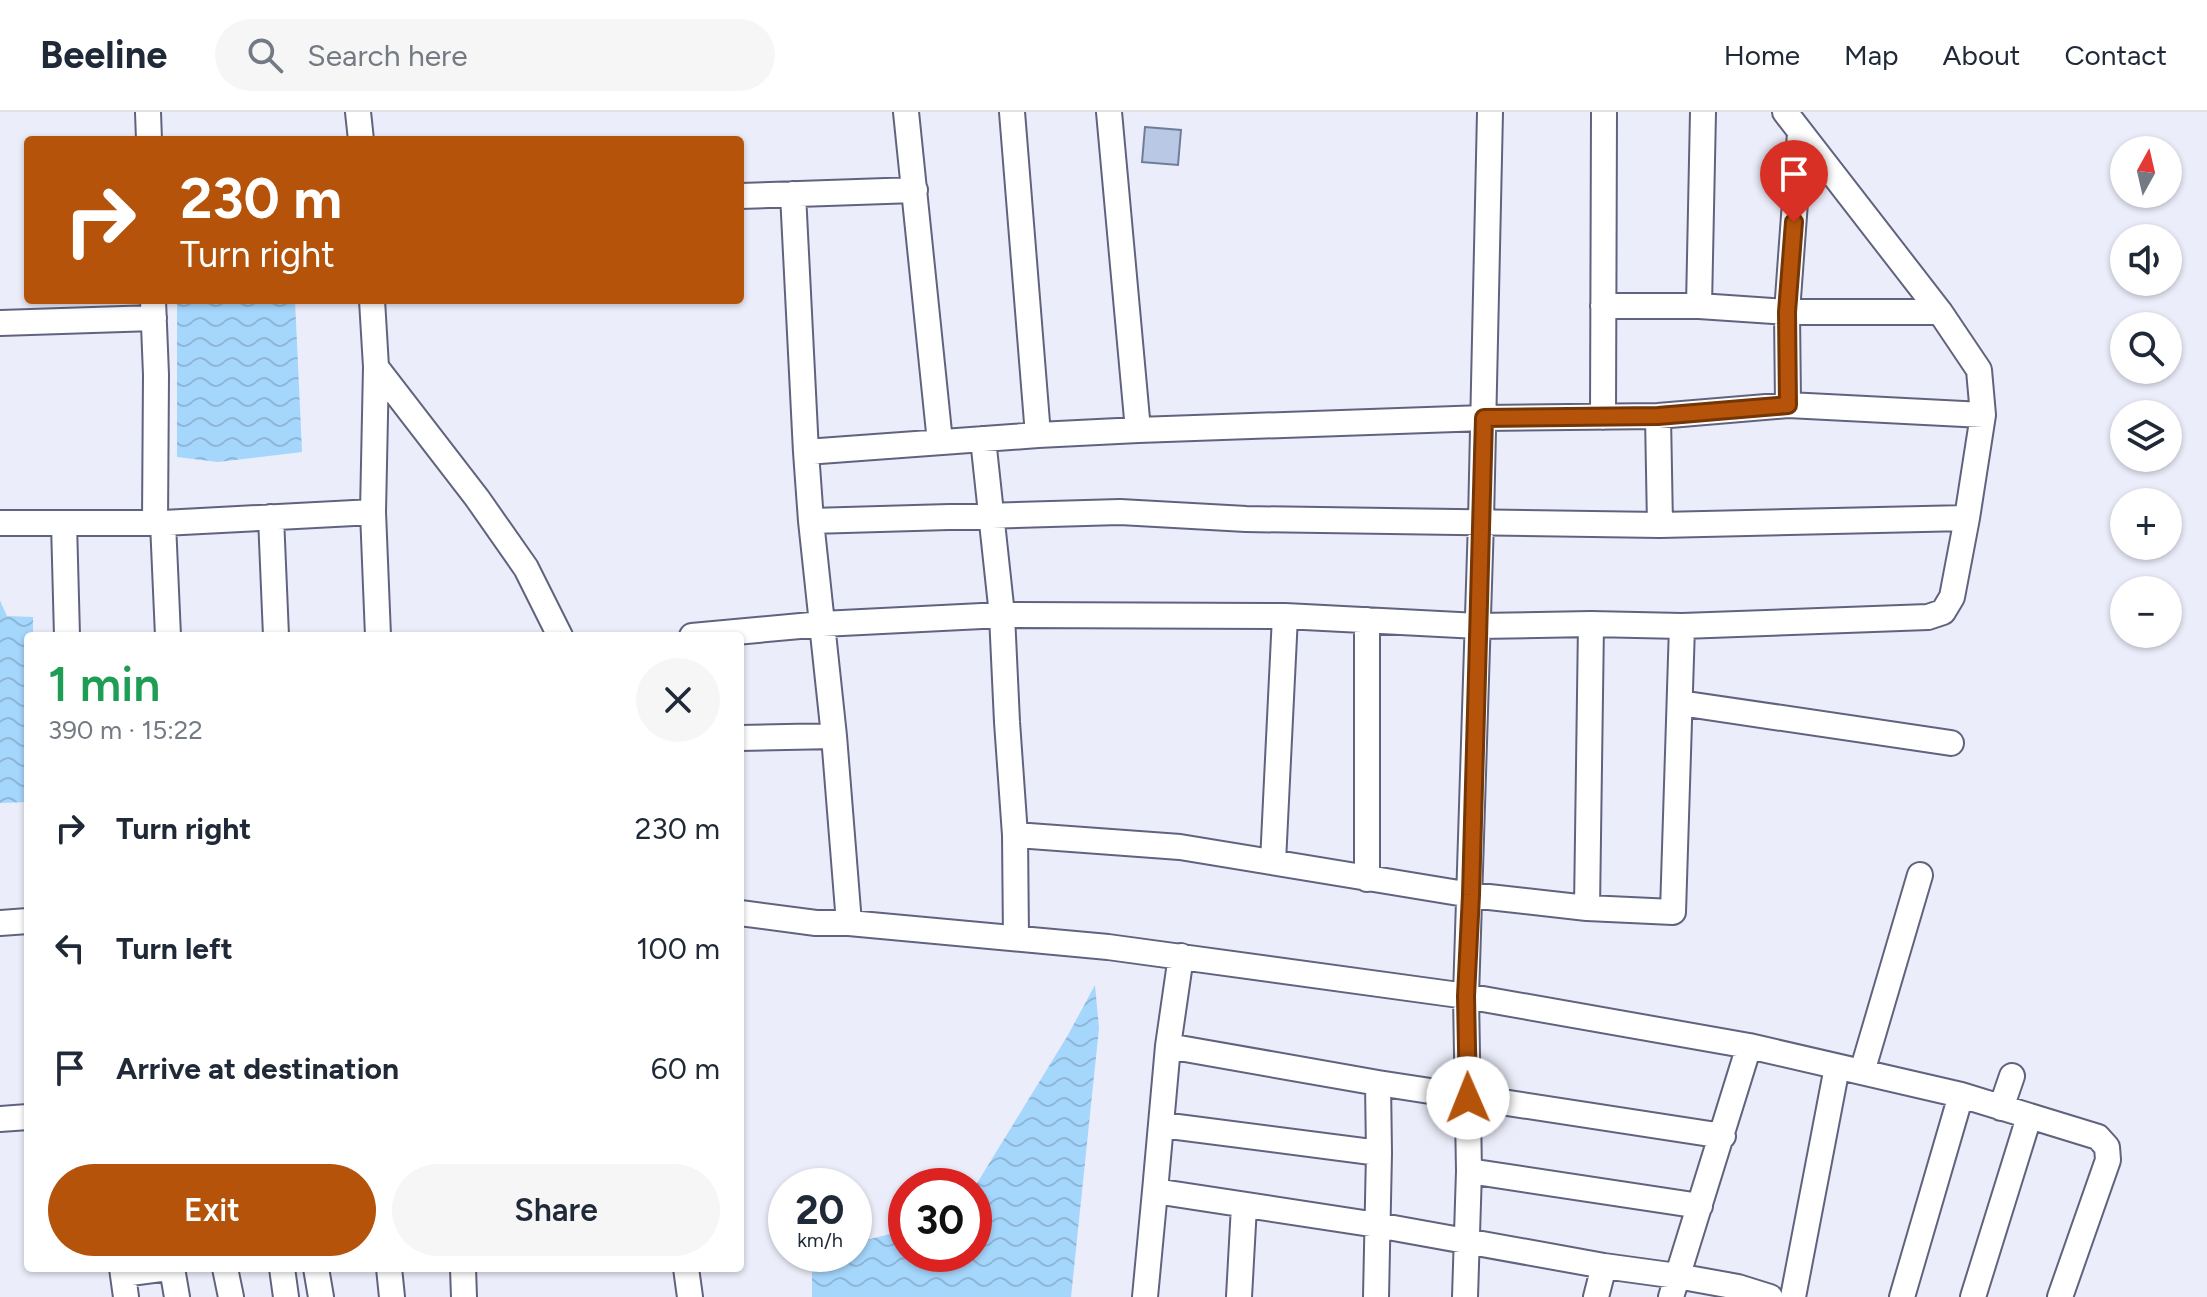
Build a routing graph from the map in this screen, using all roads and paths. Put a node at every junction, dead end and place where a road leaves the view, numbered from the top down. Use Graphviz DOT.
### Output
graph roads {
  1 [pos="148,112"];
  2 [pos="358,112"];
  3 [pos="906,112"];
  4 [pos="1012,112"];
  5 [pos="1109,112"];
  6 [pos="1490,112"];
  7 [pos="1604,112"];
  8 [pos="1703,112"];
  9 [pos="1785,112"];
  10 [pos="1800,133"];
  11 [pos="149,136"];
  12 [pos="361,136"];
  13 [pos="915,190"];
  14 [pos="793,194"];
  15 [pos="744,196"];
  16 [pos="372,304"];
  17 [pos="1603,306"];
  18 [pos="1699,306"];
  19 [pos="154,309"];
  20 [pos="1787,312"];
  21 [pos="1940,312"];
  22 [pos="0,323"];
  23 [pos="376,367"];
  24 [pos="1788,405"];
  25 [pos="1983,415"];
  26 [pos="1658,416"];
  27 [pos="1603,417"];
  28 [pos="1484,418"];
  29 [pos="1138,430"];
  30 [pos="1038,435"];
  31 [pos="983,439"];
  32 [pos="940,442"];
  33 [pos="806,452"];
  34 [pos="373,512"];
  35 [pos="990,515"];
  36 [pos="271,517"];
  37 [pos="1967,518"];
  38 [pos="811,521"];
  39 [pos="1481,521"];
  40 [pos="0,523"];
  41 [pos="64,523"];
  42 [pos="159,523"];
  43 [pos="1660,525"];
  44 [pos="1002,615"];
  45 [pos="1285,616"];
  46 [pos="1367,620"];
  47 [pos="822,624"];
  48 [pos="1591,624"];
  49 [pos="1478,626"];
  50 [pos="1682,626"];
  51 [pos="67,632"];
  52 [pos="168,632"];
  53 [pos="276,632"];
  54 [pos="378,632"];
  55 [pos="558,632"];
  56 [pos="735,632"];
  57 [pos="1680,703"];
  58 [pos="834,736"];
  59 [pos="744,738"];
  60 [pos="1951,743"];
  61 [pos="1015,835"];
  62 [pos="1273,862"];
  63 [pos="1920,875"];
  64 [pos="1367,879"];
  65 [pos="1471,895"];
  66 [pos="1587,908"];
  67 [pos="744,914"];
  68 [pos="24,921"];
  69 [pos="0,923"];
  70 [pos="849,923"];
  71 [pos="1016,938"];
  72 [pos="1181,956"];
  73 [pos="1466,996"];
  74 [pos="1168,1046"];
  75 [pos="1749,1046"];
  76 [pos="1837,1067"];
  77 [pos="1862,1072"];
  78 [pos="2012,1076"];
  79 [pos="1378,1083"];
  80 [pos="1961,1095"];
  81 [pos="1468,1098"];
  82 [pos="2001,1108"];
  83 [pos="24,1117"];
  84 [pos="2029,1117"];
  85 [pos="0,1119"];
  86 [pos="1162,1125"];
  87 [pos="1723,1136"];
  88 [pos="1379,1153"];
  89 [pos="1469,1171"];
  90 [pos="1155,1191"];
  91 [pos="1244,1206"];
  92 [pos="1700,1206"];
  93 [pos="1377,1225"];
  94 [pos="1467,1240"];
  95 [pos="1604,1266"];
  96 [pos="155,1272"];
  97 [pos="171,1272"];
  98 [pos="226,1272"];
  99 [pos="283,1272"];
  100 [pos="317,1272"];
  101 [pos="389,1272"];
  102 [pos="463,1272"];
  103 [pos="687,1272"];
  104 [pos="124,1280"];
  105 [pos="1674,1286"];
  106 [pos="177,1297"];
  107 [pos="231,1297"];
  108 [pos="286,1297"];
  109 [pos="321,1297"];
  110 [pos="392,1297"];
  111 [pos="464,1297"];
  112 [pos="690,1297"];
  113 [pos="1145,1297"];
  114 [pos="1239,1297"];
  115 [pos="1376,1297"];
  116 [pos="1465,1297"];
  117 [pos="1596,1297"];
  118 [pos="1770,1297"];
  119 [pos="1793,1297"];
  120 [pos="1902,1297"];
  121 [pos="1973,1297"];
  122 [pos="2060,1297"];
  1 -- 11 [label="street"];
  2 -- 12 [label="street"];
  3 -- 13 [label="street"];
  4 -- 30 [label="street"];
  5 -- 29 [label="street"];
  6 -- 28 [label="street"];
  7 -- 17 [label="street"];
  8 -- 18 [label="street"];
  9 -- 10 [label="street"];
  10 -- 20 [label="street"];
  10 -- 21 [label="street"];
  13 -- 14 [label="street"];
  13 -- 32 [label="street"];
  14 -- 15 [label="street"];
  14 -- 33 [label="street"];
  16 -- 23 [label="street"];
  17 -- 18 [label="street"];
  17 -- 27 [label="street"];
  18 -- 20 [label="street"];
  19 -- 22 [label="street"];
  19 -- 42 [label="street"];
  20 -- 21 [label="street"];
  20 -- 24 [label="street"];
  21 -- 25 [label="street"];
  23 -- 34 [label="street"];
  23 -- 55 [label="street"];
  24 -- 25 [label="street"];
  24 -- 26 [label="street"];
  25 -- 37 [label="street"];
  26 -- 27 [label="street"];
  26 -- 43 [label="street"];
  27 -- 28 [label="street"];
  28 -- 29 [label="street"];
  28 -- 39 [label="street"];
  29 -- 30 [label="street"];
  30 -- 31 [label="street"];
  31 -- 32 [label="street"];
  31 -- 35 [label="street"];
  32 -- 33 [label="street"];
  33 -- 38 [label="street"];
  34 -- 36 [label="street"];
  34 -- 54 [label="street"];
  35 -- 38 [label="street"];
  35 -- 39 [label="street"];
  35 -- 44 [label="street"];
  36 -- 42 [label="street"];
  36 -- 53 [label="street"];
  37 -- 43 [label="street"];
  37 -- 50 [label="street"];
  38 -- 47 [label="street"];
  39 -- 43 [label="street"];
  39 -- 49 [label="street"];
  40 -- 41 [label="street"];
  41 -- 42 [label="street"];
  41 -- 51 [label="street"];
  42 -- 52 [label="street"];
  44 -- 45 [label="street"];
  44 -- 47 [label="street"];
  44 -- 61 [label="street"];
  45 -- 46 [label="street"];
  45 -- 62 [label="street"];
  46 -- 49 [label="street"];
  46 -- 64 [label="street"];
  47 -- 56 [label="street"];
  47 -- 58 [label="street"];
  48 -- 49 [label="street"];
  48 -- 50 [label="street"];
  48 -- 66 [label="street"];
  49 -- 65 [label="street"];
  50 -- 57 [label="street"];
  57 -- 60 [label="street"];
  57 -- 66 [label="street"];
  58 -- 59 [label="street"];
  58 -- 70 [label="street"];
  61 -- 62 [label="street"];
  61 -- 71 [label="street"];
  62 -- 64 [label="street"];
  63 -- 77 [label="street"];
  64 -- 65 [label="street"];
  65 -- 66 [label="street"];
  65 -- 73 [label="street"];
  67 -- 70 [label="street"];
  68 -- 69 [label="street"];
  70 -- 71 [label="street"];
  71 -- 72 [label="street"];
  72 -- 73 [label="street"];
  72 -- 74 [label="street"];
  73 -- 75 [label="street"];
  73 -- 81 [label="street"];
  74 -- 79 [label="street"];
  74 -- 86 [label="street"];
  75 -- 76 [label="street"];
  75 -- 87 [label="street"];
  76 -- 77 [label="street"];
  76 -- 119 [label="street"];
  77 -- 80 [label="street"];
  78 -- 82 [label="street"];
  79 -- 81 [label="street"];
  79 -- 88 [label="street"];
  80 -- 82 [label="street"];
  80 -- 120 [label="street"];
  81 -- 87 [label="street"];
  81 -- 89 [label="street"];
  82 -- 84 [label="street"];
  83 -- 85 [label="street"];
  84 -- 121 [label="street"];
  84 -- 122 [label="street"];
  86 -- 88 [label="street"];
  86 -- 90 [label="street"];
  87 -- 92 [label="street"];
  88 -- 93 [label="street"];
  89 -- 92 [label="street"];
  89 -- 94 [label="street"];
  90 -- 91 [label="street"];
  90 -- 113 [label="street"];
  91 -- 93 [label="street"];
  91 -- 114 [label="street"];
  92 -- 105 [label="street"];
  93 -- 94 [label="street"];
  93 -- 115 [label="street"];
  94 -- 95 [label="street"];
  94 -- 116 [label="street"];
  95 -- 105 [label="street"];
  95 -- 117 [label="street"];
  96 -- 104 [label="street"];
  97 -- 106 [label="street"];
  98 -- 107 [label="street"];
  99 -- 108 [label="street"];
  100 -- 109 [label="street"];
  101 -- 110 [label="street"];
  102 -- 111 [label="street"];
  103 -- 112 [label="street"];
  105 -- 118 [label="street"];
}
